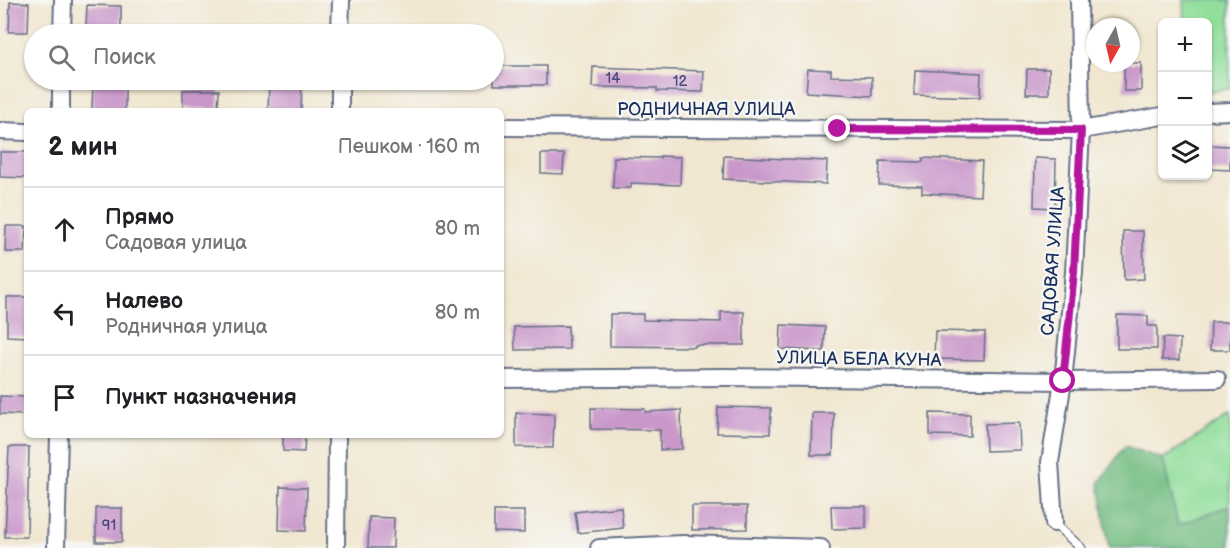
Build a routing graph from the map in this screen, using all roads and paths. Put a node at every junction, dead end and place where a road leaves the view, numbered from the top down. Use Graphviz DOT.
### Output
graph roads {
  1 [pos="63,0"];
  2 [pos="341,0"];
  3 [pos="1079,0"];
  4 [pos="62,24"];
  5 [pos="340,24"];
  6 [pos="62,90"];
  7 [pos="340,90"];
  8 [pos="61,108"];
  9 [pos="340,108"];
  10 [pos="1230,111"];
  11 [pos="1212,112"];
  12 [pos="1158,117"];
  13 [pos="504,127"];
  14 [pos="1081,130"];
  15 [pos="0,131"];
  16 [pos="24,132"];
  17 [pos="504,379"];
  18 [pos="1218,379"];
  19 [pos="1063,381"];
  20 [pos="59,438"];
  21 [pos="337,438"];
  22 [pos="1054,523"];
  23 [pos="56,548"];
  24 [pos="336,548"];
  25 [pos="598,548"];
  26 [pos="821,548"];
  27 [pos="1081,548"];
  1 -- 4 [label="street"];
  2 -- 5 [label="street"];
  3 -- 14 [label="street, САДОВАЯ УЛИЦА"];
  6 -- 8 [label="street"];
  7 -- 9 [label="street"];
  10 -- 11 [label="street"];
  12 -- 14 [label="street, РОДНИЧНАЯ УЛИЦА"];
  13 -- 14 [label="street, РОДНИЧНАЯ УЛИЦА"];
  14 -- 19 [label="street, САДОВАЯ УЛИЦА"];
  15 -- 16 [label="street"];
  17 -- 19 [label="street, УЛИЦА БЕЛА КУНА"];
  18 -- 19 [label="street, УЛИЦА БЕЛА КУНА"];
  19 -- 22 [label="street, САДОВАЯ УЛИЦА"];
  20 -- 23 [label="street"];
  21 -- 24 [label="street"];
  22 -- 27 [label="lane"];
  25 -- 26 [label="street"];
}
